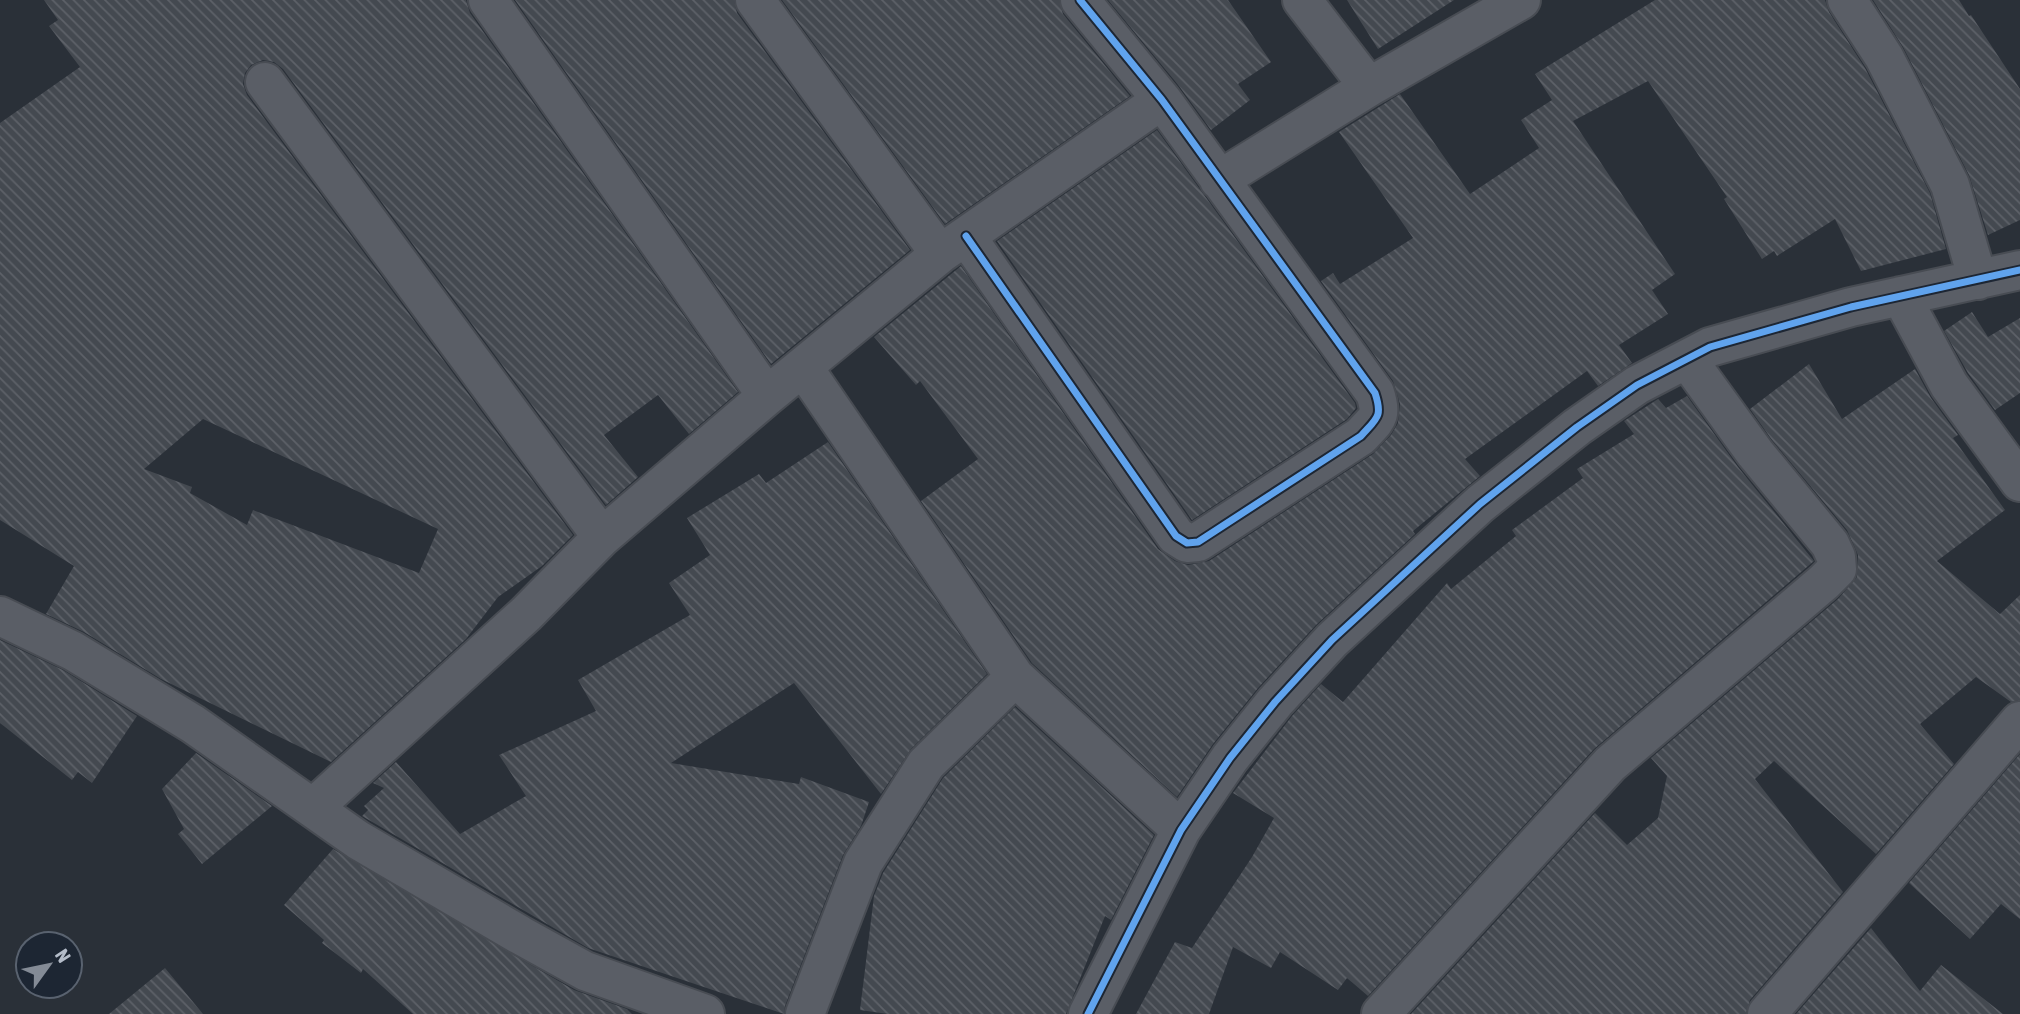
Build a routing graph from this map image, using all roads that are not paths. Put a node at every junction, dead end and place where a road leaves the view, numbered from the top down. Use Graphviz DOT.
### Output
graph roads {
  1 [pos="488,0"];
  2 [pos="755,0"];
  3 [pos="1080,0"];
  4 [pos="1302,0"];
  5 [pos="1521,0"];
  6 [pos="1847,0"];
  7 [pos="265,82"];
  8 [pos="1370,87"];
  9 [pos="1163,100"];
  10 [pos="1219,180"];
  11 [pos="953,245"];
  12 [pos="2020,270"];
  13 [pos="1978,279"];
  14 [pos="1901,296"];
  15 [pos="1687,359"];
  16 [pos="803,367"];
  17 [pos="767,396"];
  18 [pos="2020,482"];
  19 [pos="602,537"];
  20 [pos="0,616"];
  21 [pos="1015,677"];
  22 [pos="2020,721"];
  23 [pos="313,808"];
  24 [pos="1181,830"];
  25 [pos="705,1014"];
  26 [pos="805,1014"];
  27 [pos="1088,1014"];
  28 [pos="1381,1014"];
  29 [pos="1767,1014"];
  1 -- 17 [label="street"];
  2 -- 11 [label="street"];
  3 -- 9 [label="street"];
  4 -- 8 [label="street"];
  5 -- 8 [label="street"];
  6 -- 13 [label="street"];
  7 -- 19 [label="street"];
  8 -- 10 [label="street"];
  9 -- 10 [label="street"];
  9 -- 11 [label="street"];
  10 -- 11 [label="street"];
  11 -- 16 [label="street"];
  12 -- 13 [label="street"];
  13 -- 14 [label="street"];
  14 -- 15 [label="street"];
  14 -- 18 [label="street"];
  15 -- 24 [label="street"];
  15 -- 28 [label="street"];
  16 -- 17 [label="street"];
  16 -- 21 [label="street"];
  17 -- 19 [label="street"];
  19 -- 23 [label="street"];
  20 -- 23 [label="street"];
  21 -- 24 [label="street"];
  21 -- 26 [label="street"];
  22 -- 29 [label="street"];
  23 -- 25 [label="street"];
  24 -- 27 [label="street"];
}
